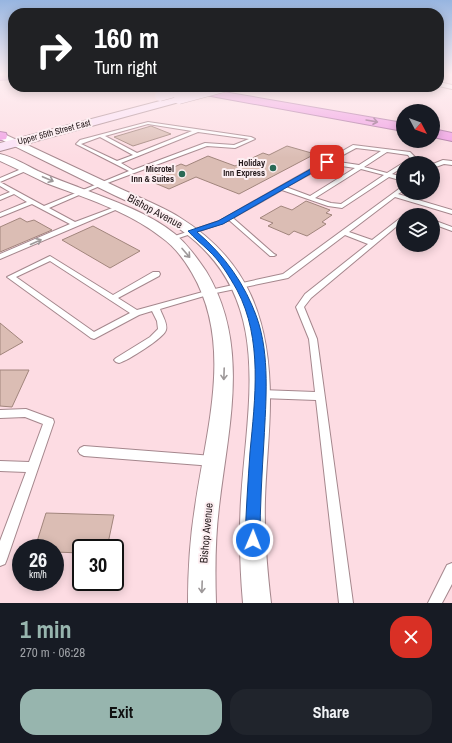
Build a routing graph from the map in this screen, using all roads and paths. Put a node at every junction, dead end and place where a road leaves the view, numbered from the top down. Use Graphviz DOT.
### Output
graph roads {
  1 [pos="122,102"];
  2 [pos="148,102"];
  3 [pos="263,102"];
  4 [pos="396,126"];
  5 [pos="440,129"];
  6 [pos="199,130"];
  7 [pos="101,136"];
  8 [pos="452,137"];
  9 [pos="0,139"];
  10 [pos="15,143"];
  11 [pos="387,150"];
  12 [pos="138,155"];
  13 [pos="412,156"];
  14 [pos="0,157"];
  15 [pos="327,162"];
  16 [pos="116,163"];
  17 [pos="440,163"];
  18 [pos="452,163"];
  19 [pos="360,167"];
  20 [pos="26,169"];
  21 [pos="396,170"];
  22 [pos="134,172"];
  23 [pos="388,175"];
  24 [pos="396,177"];
  25 [pos="0,180"];
  26 [pos="0,184"];
  27 [pos="100,184"];
  28 [pos="282,188"];
  29 [pos="15,192"];
  30 [pos="82,192"];
  31 [pos="394,195"];
  32 [pos="0,198"];
  33 [pos="310,198"];
  34 [pos="32,202"];
  35 [pos="44,208"];
  36 [pos="117,208"];
  37 [pos="452,212"];
  38 [pos="0,215"];
  39 [pos="229,217"];
  40 [pos="75,224"];
  41 [pos="396,224"];
  42 [pos="440,225"];
  43 [pos="452,229"];
  44 [pos="192,231"];
  45 [pos="344,232"];
  46 [pos="171,239"];
  47 [pos="372,244"];
  48 [pos="272,255"];
  49 [pos="0,257"];
  50 [pos="156,274"];
  51 [pos="239,286"];
  52 [pos="210,292"];
  53 [pos="113,298"];
  54 [pos="155,308"];
  55 [pos="136,313"];
  56 [pos="119,360"];
  57 [pos="261,394"];
  58 [pos="320,396"];
  59 [pos="0,414"];
  60 [pos="84,451"];
  61 [pos="214,461"];
  62 [pos="0,466"];
  63 [pos="33,467"];
  64 [pos="0,560"];
  65 [pos="452,570"];
  66 [pos="202,603"];
  67 [pos="257,603"];
  68 [pos="346,603"];
  69 [pos="435,603"];
  1 -- 9 [label="street, Upper 55th Street East"];
  2 -- 10 [label="street, Upper 55th Street East"];
  3 -- 4 [label="highway, one-way"];
  5 -- 8 [label="highway"];
  6 -- 7 [label="lane"];
  6 -- 12 [label="lane"];
  6 -- 22 [label="lane"];
  7 -- 12 [label="lane"];
  7 -- 16 [label="lane"];
  9 -- 10 [label="street, Upper 55th Street East"];
  10 -- 27 [label="street, Bishop Avenue"];
  11 -- 13 [label="lane"];
  11 -- 15 [label="lane"];
  11 -- 19 [label="lane"];
  12 -- 16 [label="lane"];
  14 -- 20 [label="street, Bishop Avenue"];
  15 -- 19 [label="lane"];
  15 -- 28 [label="lane"];
  16 -- 22 [label="lane"];
  17 -- 18 [label="lane"];
  19 -- 23 [label="lane"];
  19 -- 33 [label="lane"];
  20 -- 25 [label="lane"];
  20 -- 30 [label="street, Bishop Avenue, one-way"];
  21 -- 23 [label="lane"];
  22 -- 27 [label="lane"];
  23 -- 24 [label="lane"];
  23 -- 33 [label="lane"];
  26 -- 29 [label="lane"];
  27 -- 30 [label="lane"];
  27 -- 44 [label="street, Bishop Avenue"];
  28 -- 33 [label="lane"];
  28 -- 39 [label="lane"];
  29 -- 32 [label="lane"];
  29 -- 34 [label="lane"];
  30 -- 35 [label="lane"];
  30 -- 36 [label="street, Bishop Avenue"];
  31 -- 37 [label="lane"];
  31 -- 45 [label="lane"];
  34 -- 35 [label="lane"];
  34 -- 38 [label="lane"];
  35 -- 40 [label="lane"];
  36 -- 40 [label="lane"];
  36 -- 46 [label="street, Bishop Avenue"];
  39 -- 44 [label="lane"];
  39 -- 48 [label="lane"];
  49 -- 40 [label="lane, one-way"];
  41 -- 47 [label="lane"];
  42 -- 43 [label="lane"];
  44 -- 46 [label="lane"];
  44 -- 51 [label="street, Bishop Avenue"];
  45 -- 47 [label="lane"];
  45 -- 51 [label="lane"];
  46 -- 52 [label="street, Bishop Avenue, one-way"];
  47 -- 58 [label="lane"];
  50 -- 53 [label="lane"];
  51 -- 52 [label="lane"];
  51 -- 57 [label="street, Bishop Avenue"];
  52 -- 54 [label="lane"];
  52 -- 61 [label="street, Bishop Avenue, one-way"];
  53 -- 55 [label="lane"];
  53 -- 55 [label="lane"];
  54 -- 55 [label="lane"];
  54 -- 56 [label="lane"];
  57 -- 58 [label="lane"];
  57 -- 67 [label="street, Bishop Avenue"];
  58 -- 68 [label="lane"];
  59 -- 63 [label="lane"];
  60 -- 61 [label="lane"];
  61 -- 66 [label="street, Bishop Avenue, one-way"];
  62 -- 63 [label="lane"];
  63 -- 64 [label="lane"];
  65 -- 69 [label="lane"];
}
